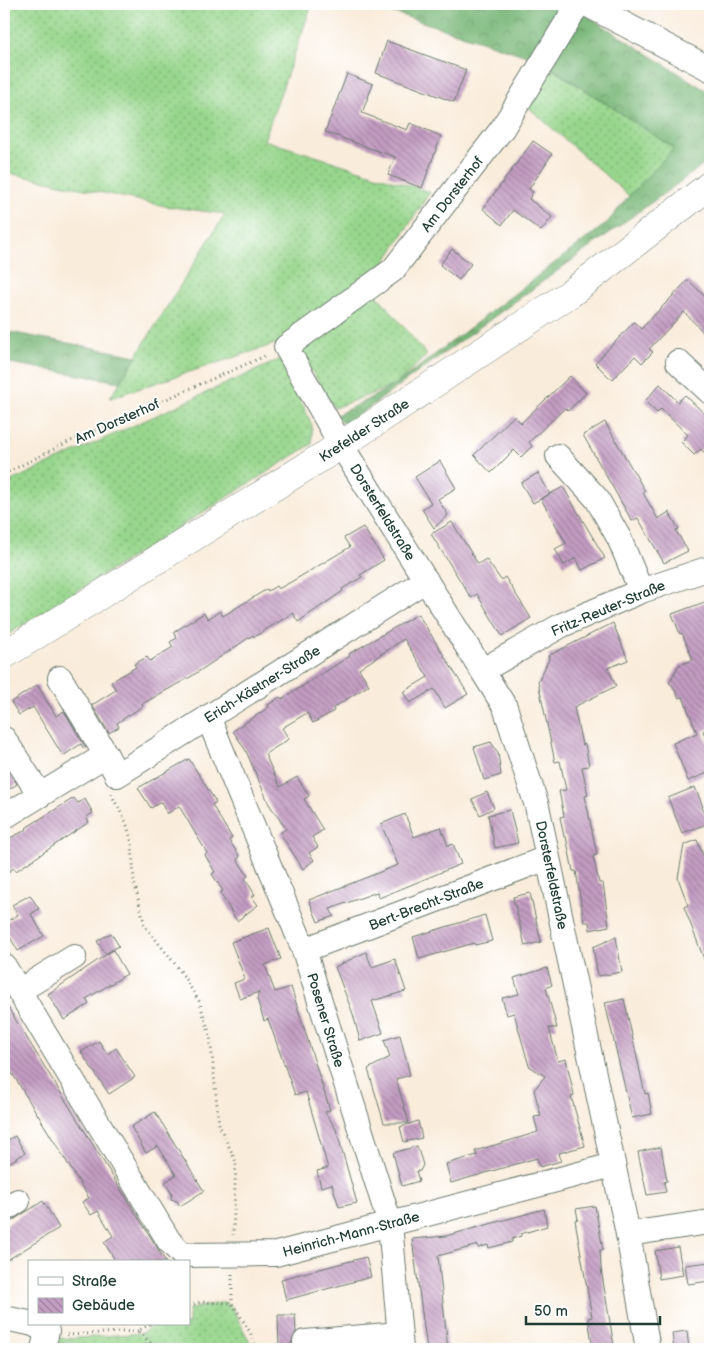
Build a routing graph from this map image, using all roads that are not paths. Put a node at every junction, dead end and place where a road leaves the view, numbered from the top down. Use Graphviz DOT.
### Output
graph roads {
  1 [pos="578,4"];
  2 [pos="586,4"];
  3 [pos="710,69"];
  4 [pos="710,185"];
  5 [pos="678,362"];
  6 [pos="710,392"];
  7 [pos="341,445"];
  8 [pos="558,456"];
  9 [pos="710,568"];
  10 [pos="426,580"];
  11 [pos="641,591"];
  12 [pos="4,655"];
  13 [pos="483,670"];
  14 [pos="60,678"];
  15 [pos="208,717"];
  16 [pos="4,739"];
  17 [pos="106,755"];
  18 [pos="40,795"];
  19 [pos="4,817"];
  20 [pos="548,858"];
  21 [pos="304,950"];
  22 [pos="74,957"];
  23 [pos="4,966"];
  24 [pos="19,991"];
  25 [pos="613,1165"];
  26 [pos="710,1222"];
  27 [pos="390,1224"];
  28 [pos="628,1234"];
  29 [pos="4,1318"];
  30 [pos="38,1332"];
  31 [pos="305,1342"];
  32 [pos="400,1342"];
  33 [pos="648,1349"];
  1 -- 7 [label="street, Am Dorsterhof"];
  2 -- 3 [label="street"];
  4 -- 7 [label="main road, Krefelder Straße"];
  5 -- 6 [label="street"];
  7 -- 10 [label="street, Dorsterfeldstraße"];
  7 -- 12 [label="main road, Krefelder Straße"];
  8 -- 11 [label="street"];
  9 -- 11 [label="street, Fritz-Reuter-Straße"];
  10 -- 13 [label="street, Dorsterfeldstraße"];
  10 -- 15 [label="street, Erich-Kästner-Straße"];
  11 -- 13 [label="street, Fritz-Reuter-Straße"];
  13 -- 20 [label="street, Dorsterfeldstraße"];
  14 -- 17 [label="street, Erich-Kästner-Straße"];
  15 -- 17 [label="street, Erich-Kästner-Straße"];
  15 -- 21 [label="street, Posener Straße"];
  16 -- 18 [label="street"];
  17 -- 18 [label="street"];
  18 -- 19 [label="street"];
  20 -- 21 [label="street, Bert-Brecht-Straße"];
  20 -- 25 [label="street, Dorsterfeldstraße"];
  21 -- 27 [label="street, Posener Straße"];
  22 -- 24 [label="street"];
  23 -- 24 [label="street, Heinrich-Mann-Straße"];
  24 -- 27 [label="street, Heinrich-Mann-Straße"];
  25 -- 27 [label="street, Heinrich-Mann-Straße"];
  25 -- 28 [label="street, Dorsterfeldstraße"];
  26 -- 28 [label="street"];
  27 -- 32 [label="street, Posener Straße"];
  28 -- 33 [label="street, Dorsterfeldstraße"];
  29 -- 30 [label="street"];
  31 -- 32 [label="street, Posener Straße"];
}
